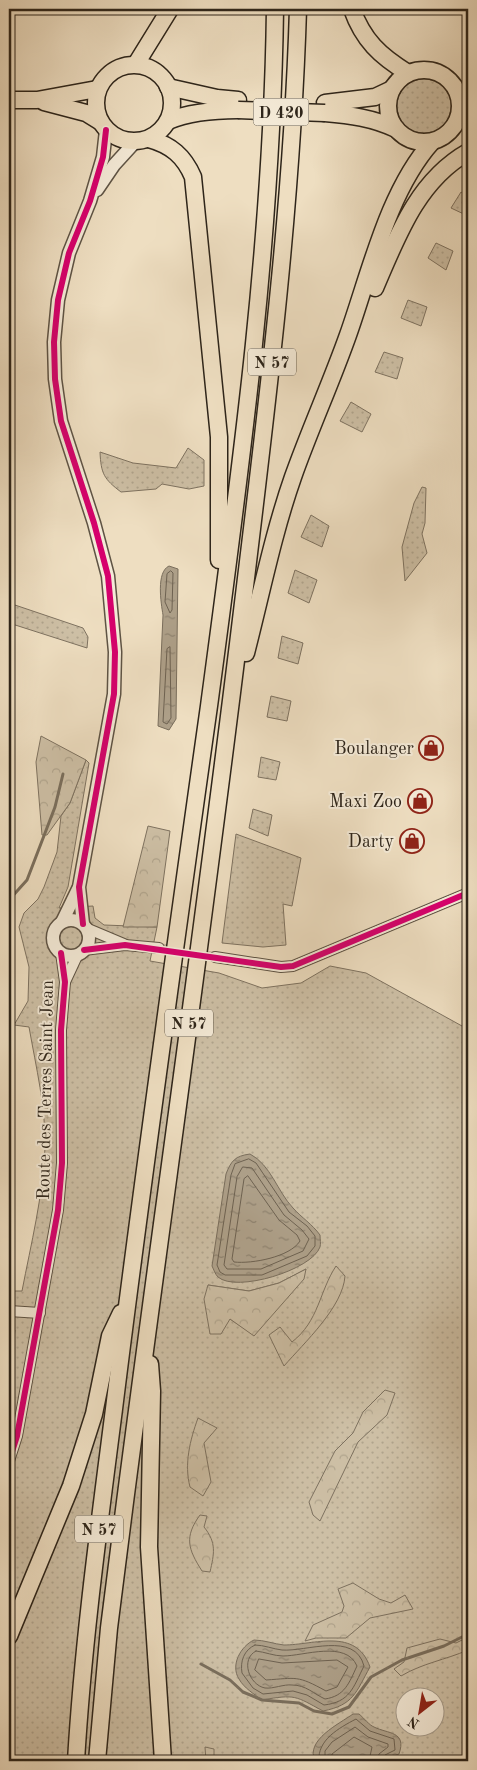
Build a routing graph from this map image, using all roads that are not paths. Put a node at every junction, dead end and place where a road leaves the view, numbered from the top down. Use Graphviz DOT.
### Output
graph roads {
  1 [pos="170,9"];
  2 [pos="274,9"];
  3 [pos="298,9"];
  4 [pos="352,9"];
  5 [pos="136,64"];
  6 [pos="408,73"];
  7 [pos="168,87"];
  8 [pos="392,88"];
  9 [pos="97,89"];
  10 [pos="462,92"];
  11 [pos="9,100"];
  12 [pos="37,100"];
  13 [pos="238,105"];
  14 [pos="325,108"];
  15 [pos="168,121"];
  16 [pos="468,122"];
  17 [pos="102,125"];
  18 [pos="453,128"];
  19 [pos="396,129"];
  20 [pos="142,140"];
  21 [pos="432,142"];
  22 [pos="468,152"];
  23 [pos="90,201"];
  24 [pos="339,362"];
  25 [pos="222,612"];
  26 [pos="230,713"];
  27 [pos="79,887"];
  28 [pos="468,893"];
  29 [pos="62,922"];
  30 [pos="85,926"];
  31 [pos="124,945"];
  32 [pos="159,948"];
  33 [pos="62,953"];
  34 [pos="80,955"];
  35 [pos="215,957"];
  36 [pos="65,982"];
  37 [pos="128,1298"];
  38 [pos="9,1311"];
  39 [pos="40,1313"];
  40 [pos="147,1332"];
  41 [pos="9,1461"];
  42 [pos="9,1636"];
  43 [pos="161,1723"];
  44 [pos="76,1761"];
  45 [pos="97,1761"];
  46 [pos="163,1761"];
  47 [pos="171,1761"];
  1 -- 5 [label="main road"];
  2 -- 25 [label="main road, N 57"];
  3 -- 26 [label="main road, N 57"];
  4 -- 6 [label="main road"];
  5 -- 7 [label="main road"];
  5 -- 9 [label="main road"];
  6 -- 8 [label="main road"];
  6 -- 10 [label="main road"];
  7 -- 13 [label="main road, D 420"];
  7 -- 15 [label="main road"];
  8 -- 14 [label="main road, D 420"];
  8 -- 19 [label="main road"];
  9 -- 12 [label="main road"];
  9 -- 17 [label="main road"];
  10 -- 18 [label="main road"];
  11 -- 12 [label="main road"];
  12 -- 17 [label="main road"];
  13 -- 14 [label="main road, D 420, bridge"];
  13 -- 15 [label="main road, D 420"];
  14 -- 19 [label="main road, D 420"];
  15 -- 20 [label="main road"];
  16 -- 18 [label="main road"];
  17 -- 20 [label="main road"];
  17 -- 23 [label="street"];
  18 -- 21 [label="main road"];
  19 -- 21 [label="main road"];
  20 -- 23 [label="street"];
  20 -- 25 [label="main road"];
  21 -- 24 [label="main road"];
  22 -- 24 [label="main road"];
  23 -- 27 [label="street"];
  24 -- 26 [label="main road"];
  25 -- 37 [label="main road, N 57"];
  26 -- 40 [label="main road, N 57"];
  27 -- 29 [label="street"];
  27 -- 30 [label="street"];
  28 -- 35 [label="street"];
  29 -- 30 [label="street"];
  29 -- 33 [label="street"];
  30 -- 31 [label="street"];
  30 -- 34 [label="street"];
  31 -- 32 [label="street"];
  31 -- 34 [label="street"];
  33 -- 34 [label="street"];
  33 -- 36 [label="street, Route des Terres Saint Jean"];
  34 -- 36 [label="street, Route des Terres Saint Jean"];
  36 -- 39 [label="street, Route des Terres Saint Jean"];
  37 -- 42 [label="main road"];
  37 -- 44 [label="main road, N 57"];
  38 -- 39 [label="street"];
  39 -- 41 [label="street, Route des Terres Saint Jean"];
  40 -- 43 [label="main road"];
  40 -- 45 [label="main road, N 57"];
  43 -- 46 [label="main road"];
  43 -- 47 [label="main road"];
}
